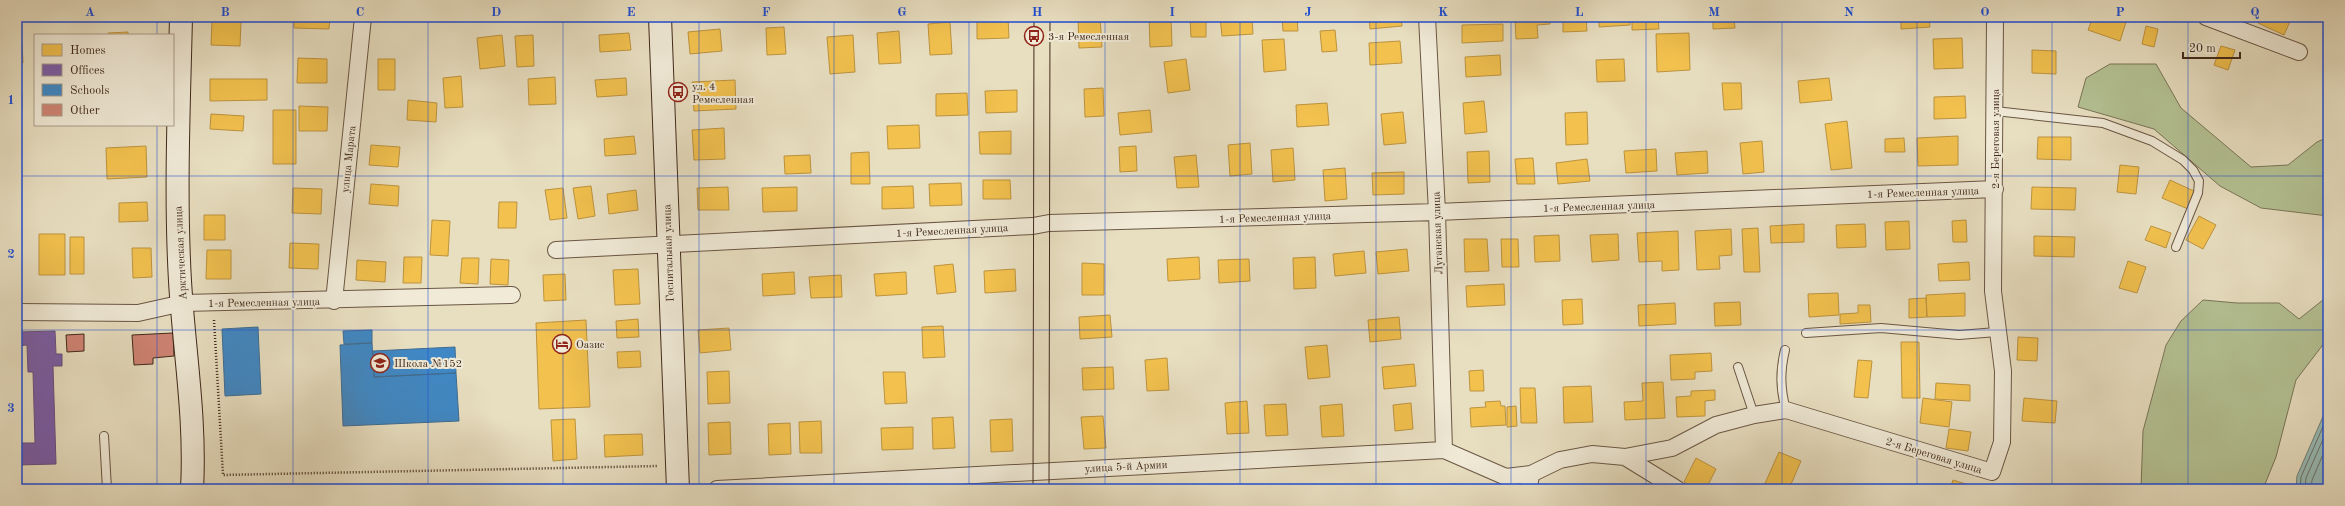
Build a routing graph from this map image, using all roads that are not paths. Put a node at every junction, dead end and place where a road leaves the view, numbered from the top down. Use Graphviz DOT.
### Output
graph roads {
  1 [pos="181,17"];
  2 [pos="362,17"];
  3 [pos="660,17"];
  4 [pos="1427,17"];
  5 [pos="1995,17"];
  6 [pos="2206,17"];
  7 [pos="2299,52"];
  8 [pos="1995,111"];
  9 [pos="1995,189"];
  10 [pos="1437,212"];
  11 [pos="667,244"];
  12 [pos="2176,246"];
  13 [pos="556,250"];
  14 [pos="512,296"];
  15 [pos="334,301"];
  16 [pos="183,303"];
  17 [pos="17,312"];
  18 [pos="1997,332"];
  19 [pos="1806,333"];
  20 [pos="1785,350"];
  21 [pos="1738,367"];
  22 [pos="1786,410"];
  23 [pos="1754,415"];
  24 [pos="104,436"];
  25 [pos="1444,450"];
  26 [pos="1625,457"];
  27 [pos="1530,482"];
  28 [pos="107,489"];
  29 [pos="192,489"];
  30 [pos="678,489"];
  31 [pos="717,489"];
  32 [pos="1677,489"];
  1 -- 16 [label="main road, Арктическая улица"];
  2 -- 15 [label="street, улица Марата"];
  3 -- 11 [label="main road, Госпитальная улица"];
  4 -- 10 [label="street, Луганская улица"];
  5 -- 8 [label="street, 2-я Береговая улица"];
  6 -- 7 [label="street"];
  8 -- 9 [label="street, 2-я Береговая улица"];
  8 -- 12 [label="lane"];
  9 -- 10 [label="street, 1-я Ремесленная улица"];
  9 -- 18 [label="street, 2-я Береговая улица"];
  10 -- 11 [label="street, 1-я Ремесленная улица"];
  10 -- 25 [label="street, Луганская улица"];
  11 -- 13 [label="street, 1-я Ремесленная улица"];
  11 -- 30 [label="main road, Госпитальная улица"];
  14 -- 15 [label="street, 1-я Ремесленная улица"];
  15 -- 16 [label="street, 1-я Ремесленная улица"];
  16 -- 17 [label="street, 1-я Ремесленная улица"];
  16 -- 29 [label="main road, Арктическая улица"];
  18 -- 19 [label="lane"];
  18 -- 22 [label="street, 2-я Береговая улица"];
  20 -- 22 [label="lane"];
  21 -- 23 [label="lane"];
  22 -- 23 [label="street, 2-я Береговая улица"];
  23 -- 26 [label="street, 2-я Береговая улица"];
  24 -- 28 [label="lane"];
  25 -- 27 [label="street, улица 5-й Армии"];
  25 -- 31 [label="street, улица 5-й Армии"];
  26 -- 27 [label="street, 2-я Береговая улица"];
  26 -- 32 [label="street"];
}
